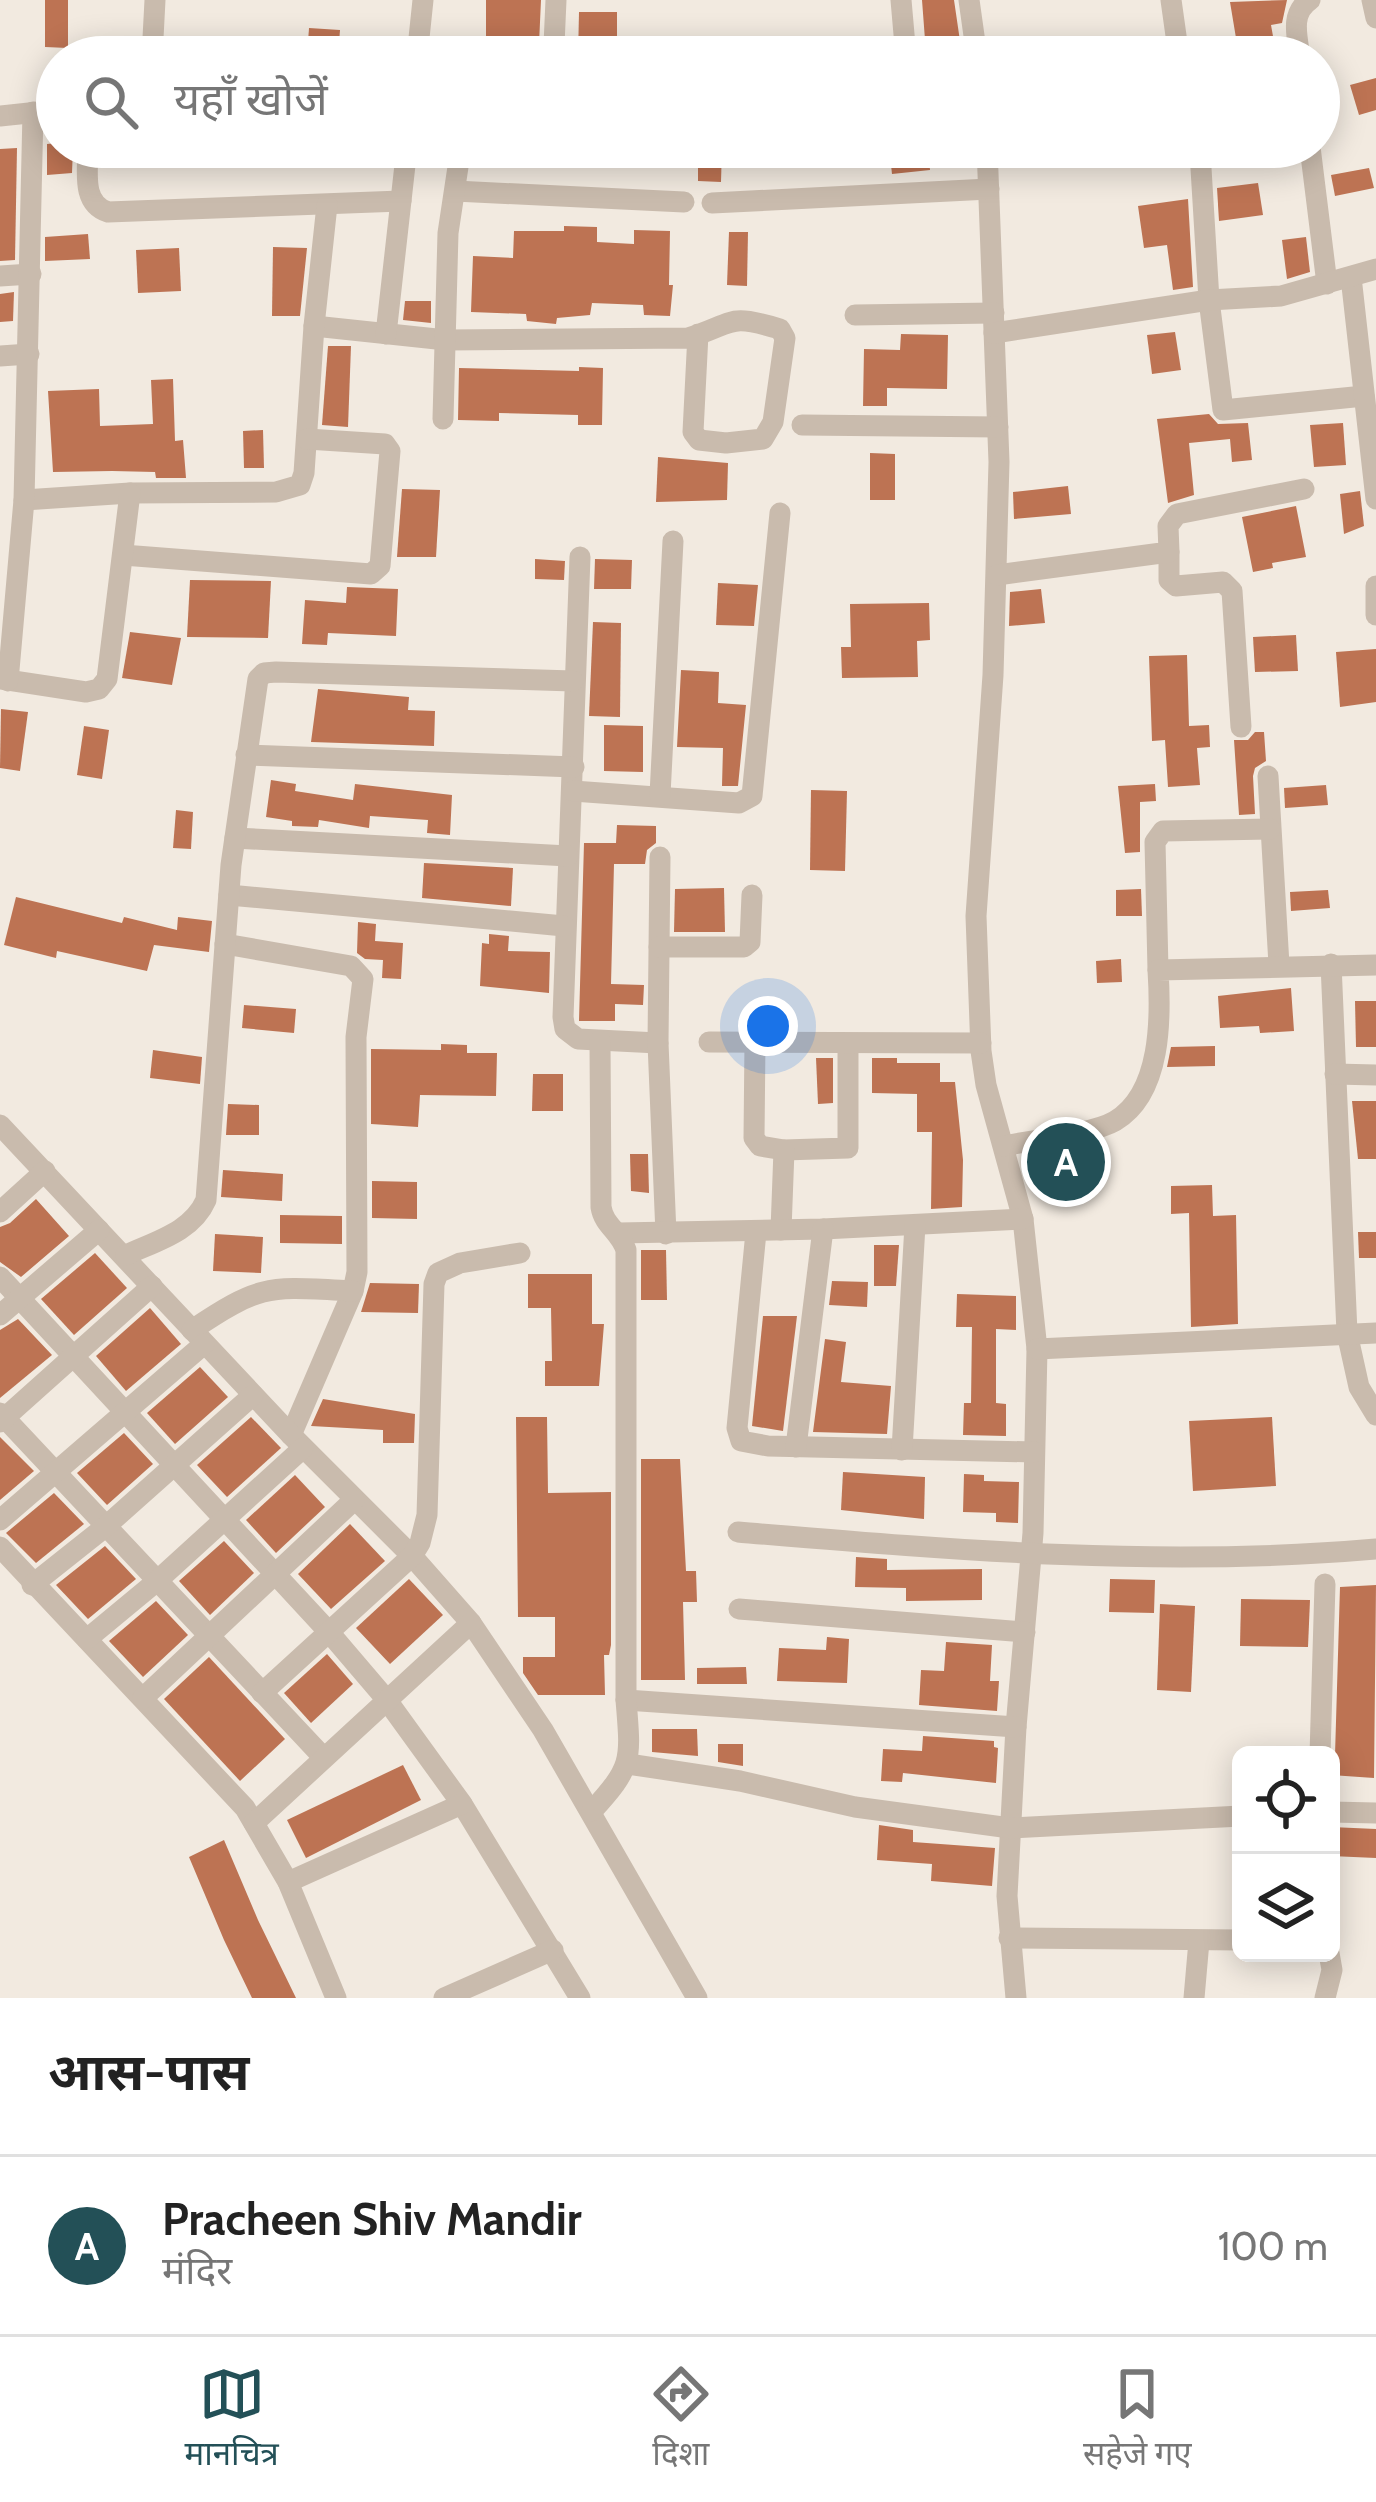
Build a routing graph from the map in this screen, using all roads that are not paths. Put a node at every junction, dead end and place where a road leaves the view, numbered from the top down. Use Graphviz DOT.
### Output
graph roads {
  1 [pos="155,0"];
  2 [pos="422,0"];
  3 [pos="556,0"];
  4 [pos="902,0"];
  5 [pos="969,0"];
  6 [pos="1171,0"];
  7 [pos="1310,0"];
  8 [pos="1372,0"];
  9 [pos="1376,18"];
  10 [pos="153,36"];
  11 [pos="419,36"];
  12 [pos="554,36"];
  13 [pos="905,36"];
  14 [pos="974,36"];
  15 [pos="1176,36"];
  16 [pos="1298,36"];
  17 [pos="34,112"];
  18 [pos="0,116"];
  19 [pos="89,168"];
  20 [pos="404,168"];
  21 [pos="458,168"];
  22 [pos="988,168"];
  23 [pos="1196,168"];
  24 [pos="1313,168"];
  25 [pos="988,189"];
  26 [pos="455,191"];
  27 [pos="400,201"];
  28 [pos="684,202"];
  29 [pos="712,203"];
  30 [pos="327,205"];
  31 [pos="1376,269"];
  32 [pos="31,274"];
  33 [pos="0,276"];
  34 [pos="1351,277"];
  35 [pos="1327,284"];
  36 [pos="1209,300"];
  37 [pos="855,315"];
  38 [pos="994,323"];
  39 [pos="314,326"];
  40 [pos="386,334"];
  41 [pos="698,334"];
  42 [pos="446,340"];
  43 [pos="29,354"];
  44 [pos="0,356"];
  45 [pos="1364,396"];
  46 [pos="443,419"];
  47 [pos="802,425"];
  48 [pos="998,427"];
  49 [pos="307,440"];
  50 [pos="1304,489"];
  51 [pos="130,494"];
  52 [pos="1376,499"];
  53 [pos="15,512"];
  54 [pos="780,513"];
  55 [pos="673,541"];
  56 [pos="1168,552"];
  57 [pos="123,555"];
  58 [pos="580,557"];
  59 [pos="997,574"];
  60 [pos="1376,586"];
  61 [pos="1376,615"];
  62 [pos="4,680"];
  63 [pos="573,681"];
  64 [pos="1241,728"];
  65 [pos="246,755"];
  66 [pos="574,767"];
  67 [pos="1268,776"];
  68 [pos="573,791"];
  69 [pos="660,795"];
  70 [pos="1270,829"];
  71 [pos="235,838"];
  72 [pos="568,856"];
  73 [pos="660,857"];
  74 [pos="229,895"];
  75 [pos="752,896"];
  76 [pos="564,926"];
  77 [pos="225,944"];
  78 [pos="659,947"];
  79 [pos="1331,964"];
  80 [pos="1376,964"];
  81 [pos="1279,965"];
  82 [pos="1158,970"];
  83 [pos="600,1041"];
  84 [pos="755,1041"];
  85 [pos="709,1042"];
  86 [pos="658,1043"];
  87 [pos="981,1043"];
  88 [pos="848,1044"];
  89 [pos="1335,1074"];
  90 [pos="1376,1075"];
  91 [pos="0,1125"];
  92 [pos="1004,1146"];
  93 [pos="784,1150"];
  94 [pos="45,1172"];
  95 [pos="0,1212"];
  96 [pos="1024,1219"];
  97 [pos="915,1225"];
  98 [pos="824,1229"];
  99 [pos="98,1230"];
  100 [pos="781,1230"];
  101 [pos="756,1232"];
  102 [pos="619,1233"];
  103 [pos="666,1234"];
  104 [pos="520,1252"];
  105 [pos="126,1255"];
  106 [pos="0,1277"];
  107 [pos="152,1286"];
  108 [pos="353,1291"];
  109 [pos="20,1298"];
  110 [pos="0,1316"];
  111 [pos="1347,1333"];
  112 [pos="1376,1333"];
  113 [pos="198,1337"];
  114 [pos="1036,1348"];
  115 [pos="76,1356"];
  116 [pos="254,1396"];
  117 [pos="126,1412"];
  118 [pos="1376,1415"];
  119 [pos="2,1418"];
  120 [pos="297,1441"];
  121 [pos="796,1447"];
  122 [pos="902,1450"];
  123 [pos="1034,1453"];
  124 [pos="173,1466"];
  125 [pos="53,1470"];
  126 [pos="354,1500"];
  127 [pos="223,1519"];
  128 [pos="0,1520"];
  129 [pos="105,1527"];
  130 [pos="738,1532"];
  131 [pos="0,1546"];
  132 [pos="1376,1549"];
  133 [pos="412,1556"];
  134 [pos="1030,1556"];
  135 [pos="274,1574"];
  136 [pos="157,1581"];
  137 [pos="1325,1584"];
  138 [pos="32,1585"];
  139 [pos="740,1609"];
  140 [pos="471,1623"];
  141 [pos="328,1631"];
  142 [pos="1024,1632"];
  143 [pos="210,1638"];
  144 [pos="87,1639"];
  145 [pos="262,1694"];
  146 [pos="143,1698"];
  147 [pos="386,1700"];
  148 [pos="626,1700"];
  149 [pos="1016,1727"];
  150 [pos="1320,1746"];
  151 [pos="323,1757"];
  152 [pos="628,1764"];
  153 [pos="462,1804"];
  154 [pos="592,1811"];
  155 [pos="1340,1812"];
  156 [pos="1376,1813"];
  157 [pos="1232,1816"];
  158 [pos="254,1823"];
  159 [pos="1010,1828"];
  160 [pos="288,1882"];
  161 [pos="1010,1938"];
  162 [pos="1232,1940"];
  163 [pos="1199,1941"];
  164 [pos="553,1950"];
  165 [pos="1331,1962"];
  166 [pos="336,1998"];
  167 [pos="443,1998"];
  168 [pos="580,1998"];
  169 [pos="698,1998"];
  170 [pos="1016,1998"];
  171 [pos="1194,1998"];
  172 [pos="1325,1998"];
  1 -- 10 [label="street"];
  2 -- 11 [label="street"];
  3 -- 12 [label="street"];
  4 -- 13 [label="street"];
  5 -- 14 [label="street"];
  6 -- 15 [label="street"];
  7 -- 16 [label="street"];
  8 -- 9 [label="street"];
  17 -- 18 [label="street"];
  17 -- 32 [label="street"];
  19 -- 30 [label="street"];
  20 -- 27 [label="street"];
  21 -- 26 [label="street"];
  22 -- 25 [label="street"];
  23 -- 36 [label="street"];
  24 -- 35 [label="street"];
  25 -- 29 [label="street"];
  25 -- 38 [label="street"];
  26 -- 28 [label="street"];
  26 -- 42 [label="street"];
  27 -- 30 [label="street"];
  27 -- 40 [label="street"];
  30 -- 39 [label="street"];
  31 -- 34 [label="street"];
  32 -- 33 [label="street"];
  32 -- 43 [label="street"];
  34 -- 35 [label="street"];
  34 -- 45 [label="street"];
  35 -- 36 [label="street"];
  36 -- 38 [label="street"];
  36 -- 45 [label="street"];
  37 -- 38 [label="street"];
  38 -- 48 [label="street"];
  39 -- 40 [label="street"];
  39 -- 49 [label="street"];
  40 -- 42 [label="street"];
  41 -- 41 [label="street"];
  41 -- 42 [label="street"];
  42 -- 46 [label="street"];
  43 -- 44 [label="street"];
  43 -- 53 [label="street"];
  45 -- 52 [label="street"];
  47 -- 48 [label="street"];
  48 -- 59 [label="street"];
  49 -- 51 [label="street"];
  49 -- 57 [label="street"];
  50 -- 56 [label="street"];
  51 -- 53 [label="street"];
  51 -- 57 [label="street"];
  53 -- 62 [label="street"];
  54 -- 69 [label="street"];
  55 -- 69 [label="street"];
  56 -- 59 [label="street"];
  56 -- 64 [label="street"];
  57 -- 62 [label="street"];
  58 -- 63 [label="street"];
  59 -- 87 [label="street"];
  60 -- 61 [label="street"];
  63 -- 65 [label="street"];
  63 -- 66 [label="street"];
  65 -- 66 [label="street"];
  65 -- 71 [label="street"];
  66 -- 68 [label="street"];
  67 -- 70 [label="street"];
  68 -- 69 [label="street"];
  68 -- 72 [label="street"];
  70 -- 81 [label="street"];
  70 -- 82 [label="street"];
  71 -- 72 [label="street"];
  71 -- 74 [label="street"];
  72 -- 76 [label="street"];
  73 -- 78 [label="street"];
  74 -- 76 [label="street"];
  74 -- 77 [label="street"];
  75 -- 78 [label="street"];
  76 -- 83 [label="street"];
  77 -- 105 [label="street"];
  77 -- 108 [label="street"];
  78 -- 86 [label="street"];
  79 -- 80 [label="street"];
  79 -- 81 [label="street"];
  79 -- 89 [label="street"];
  81 -- 82 [label="street"];
  82 -- 92 [label="street"];
  83 -- 86 [label="street"];
  83 -- 102 [label="street"];
  84 -- 85 [label="street"];
  84 -- 88 [label="street"];
  84 -- 93 [label="street"];
  86 -- 103 [label="street"];
  87 -- 88 [label="street"];
  87 -- 92 [label="street"];
  88 -- 93 [label="street"];
  89 -- 90 [label="street"];
  89 -- 111 [label="street"];
  91 -- 94 [label="street"];
  92 -- 96 [label="street"];
  93 -- 100 [label="street"];
  94 -- 95 [label="street"];
  94 -- 99 [label="street"];
  96 -- 97 [label="street"];
  96 -- 114 [label="street"];
  97 -- 98 [label="street"];
  97 -- 122 [label="street"];
  98 -- 100 [label="street"];
  98 -- 121 [label="street"];
  99 -- 105 [label="street"];
  99 -- 109 [label="street"];
  100 -- 101 [label="street"];
  101 -- 103 [label="street"];
  101 -- 121 [label="street"];
  102 -- 103 [label="street"];
  102 -- 148 [label="street"];
  104 -- 133 [label="street"];
  105 -- 107 [label="street"];
  106 -- 109 [label="street"];
  107 -- 113 [label="street"];
  107 -- 115 [label="street"];
  108 -- 113 [label="street"];
  108 -- 120 [label="street"];
  109 -- 110 [label="street"];
  109 -- 115 [label="street"];
  111 -- 112 [label="street"];
  111 -- 114 [label="street"];
  111 -- 118 [label="street"];
  113 -- 116 [label="street"];
  113 -- 117 [label="street"];
  114 -- 123 [label="street"];
  115 -- 117 [label="street"];
  115 -- 119 [label="street"];
  116 -- 120 [label="street"];
  116 -- 124 [label="street"];
  117 -- 124 [label="street"];
  117 -- 125 [label="street"];
  119 -- 125 [label="street"];
  120 -- 126 [label="street"];
  120 -- 127 [label="street"];
  121 -- 122 [label="street"];
  122 -- 123 [label="street"];
  123 -- 134 [label="street"];
  124 -- 127 [label="street"];
  124 -- 129 [label="street"];
  125 -- 128 [label="street"];
  125 -- 129 [label="street"];
  126 -- 133 [label="street"];
  126 -- 135 [label="street"];
  127 -- 135 [label="street"];
  127 -- 136 [label="street"];
  129 -- 136 [label="street"];
  129 -- 138 [label="street"];
  130 -- 134 [label="street"];
  131 -- 138 [label="street"];
  132 -- 134 [label="street"];
  133 -- 140 [label="street"];
  133 -- 141 [label="street"];
  134 -- 142 [label="street"];
  135 -- 141 [label="street"];
  135 -- 143 [label="street"];
  136 -- 143 [label="street"];
  136 -- 144 [label="street"];
  137 -- 150 [label="street"];
  138 -- 144 [label="street"];
  139 -- 142 [label="street"];
  140 -- 147 [label="street"];
  140 -- 154 [label="street"];
  141 -- 145 [label="street"];
  141 -- 147 [label="street"];
  142 -- 149 [label="street"];
  143 -- 145 [label="street"];
  143 -- 146 [label="street"];
  144 -- 146 [label="street"];
  145 -- 151 [label="street"];
  146 -- 158 [label="street"];
  147 -- 151 [label="street"];
  147 -- 153 [label="street"];
  148 -- 149 [label="street"];
  148 -- 152 [label="street"];
  149 -- 159 [label="street"];
  151 -- 158 [label="street"];
  152 -- 154 [label="street"];
  152 -- 159 [label="street"];
  153 -- 160 [label="street"];
  153 -- 164 [label="street"];
  154 -- 169 [label="street"];
  155 -- 156 [label="street"];
  157 -- 159 [label="street"];
  158 -- 160 [label="street"];
  159 -- 161 [label="street"];
  160 -- 166 [label="street"];
  161 -- 163 [label="street"];
  161 -- 170 [label="street"];
  162 -- 163 [label="street"];
  163 -- 171 [label="street"];
  164 -- 167 [label="street"];
  164 -- 168 [label="street"];
  165 -- 172 [label="street"];
}
